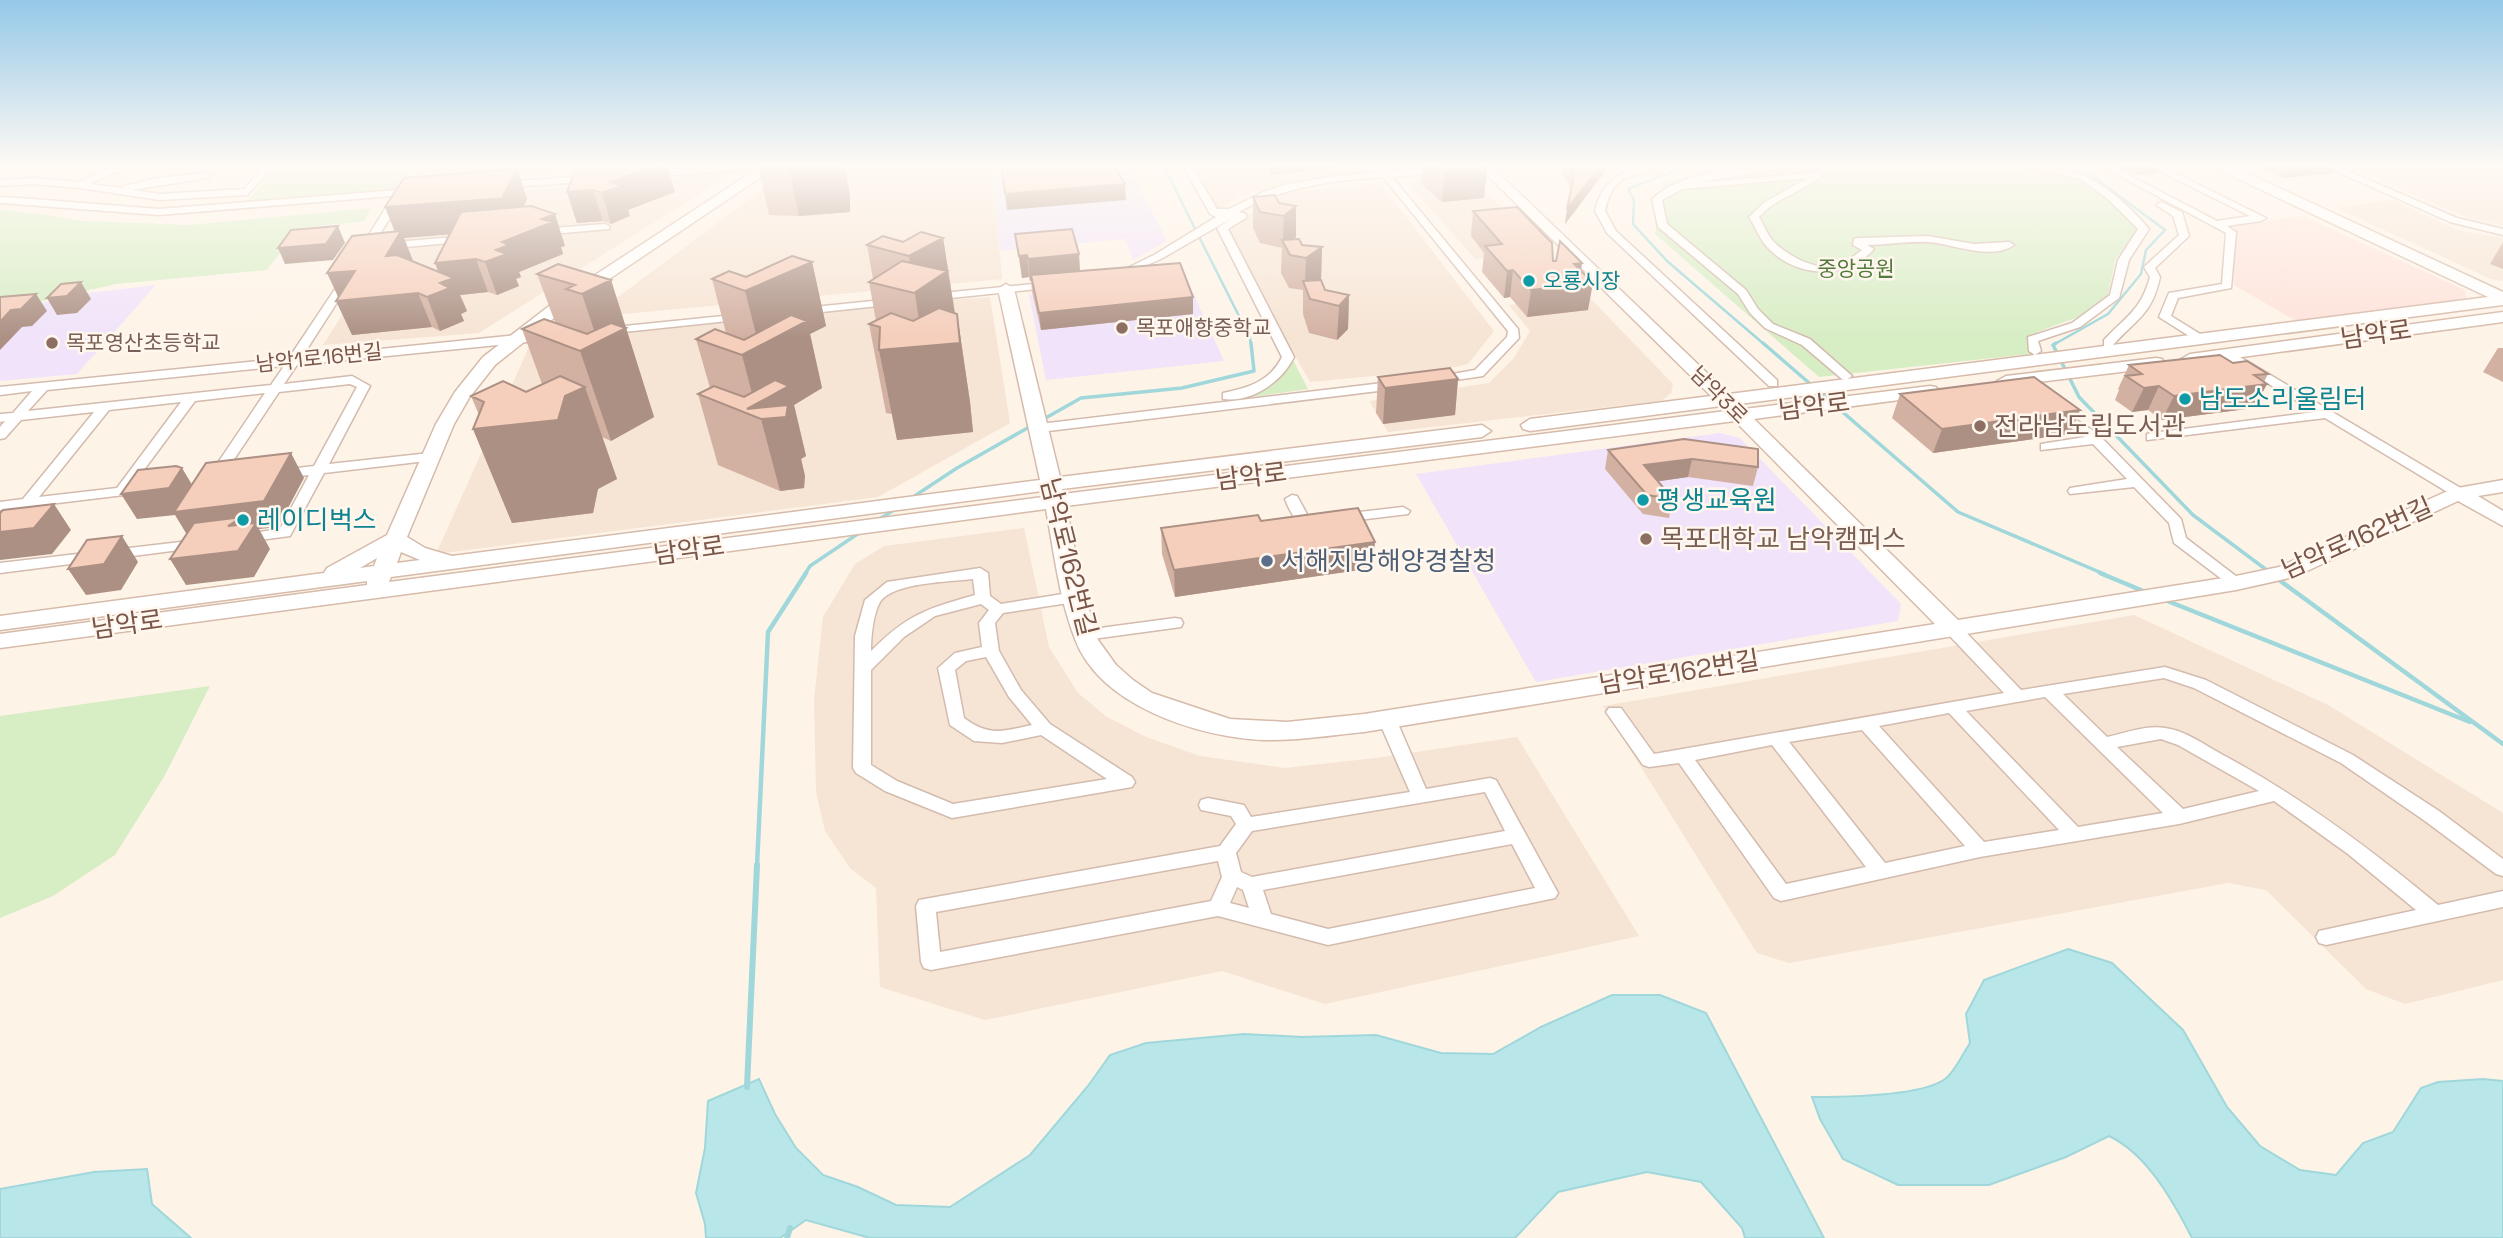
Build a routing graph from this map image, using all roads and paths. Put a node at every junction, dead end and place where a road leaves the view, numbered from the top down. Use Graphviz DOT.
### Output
graph roads {
  1 [pos="382,223"];
  2 [pos="685,223"];
  3 [pos="1216,223"];
  4 [pos="1231,223"];
  5 [pos="1425,223"];
  6 [pos="1543,223"];
  7 [pos="1606,223"];
  8 [pos="1662,223"];
  9 [pos="1757,223"];
  10 [pos="2138,223"];
  11 [pos="2181,223"];
  12 [pos="2216,223"];
  13 [pos="2342,223"];
  14 [pos="2465,223"];
  15 [pos="605,227"];
  16 [pos="2503,232"];
  17 [pos="527,233"];
  18 [pos="474,238"];
  19 [pos="394,245"];
  20 [pos="2008,245"];
  21 [pos="358,262"];
  22 [pos="351,273"];
  23 [pos="1107,278"];
  24 [pos="1068,283"];
  25 [pos="1006,289"];
  26 [pos="925,298"];
  27 [pos="2503,299"];
  28 [pos="911,300"];
  29 [pos="790,312"];
  30 [pos="750,317"];
  31 [pos="2503,317"];
  32 [pos="593,332"];
  33 [pos="540,337"];
  34 [pos="514,339"];
  35 [pos="2201,339"];
  36 [pos="2101,348"];
  37 [pos="2228,354"];
  38 [pos="296,360"];
  39 [pos="2039,363"];
  40 [pos="1838,381"];
  41 [pos="44,386"];
  42 [pos="1776,388"];
  43 [pos="273,389"];
  44 [pos="0,391"];
  45 [pos="1031,393"];
  46 [pos="191,398"];
  47 [pos="1723,399"];
  48 [pos="2042,401"];
  49 [pos="106,407"];
  50 [pos="1108,414"];
  51 [pos="2327,414"];
  52 [pos="1739,415"];
  53 [pos="17,416"];
  54 [pos="0,418"];
  55 [pos="1039,426"];
  56 [pos="0,435"];
  57 [pos="2152,437"];
  58 [pos="2095,439"];
  59 [pos="2046,447"];
  60 [pos="430,457"];
  61 [pos="318,470"];
  62 [pos="265,476"];
  63 [pos="2137,482"];
  64 [pos="211,484"];
  65 [pos="2503,486"];
  66 [pos="160,488"];
  67 [pos="2075,491"];
  68 [pos="121,492"];
  69 [pos="1051,493"];
  70 [pos="2459,494"];
  71 [pos="1292,499"];
  72 [pos="27,503"];
  73 [pos="0,506"];
  74 [pos="1402,511"];
  75 [pos="2503,520"];
  76 [pos="396,539"];
  77 [pos="458,563"];
  78 [pos="0,568"];
  79 [pos="378,582"];
  80 [pos="2241,582"];
  81 [pos="290,585"];
  82 [pos="1074,597"];
  83 [pos="984,598"];
  84 [pos="998,609"];
  85 [pos="0,623"];
  86 [pos="1175,623"];
  87 [pos="1952,628"];
  88 [pos="1085,635"];
  89 [pos="0,641"];
  90 [pos="991,651"];
  91 [pos="861,670"];
  92 [pos="2050,692"];
  93 [pos="2016,695"];
  94 [pos="1953,707"];
  95 [pos="1615,712"];
  96 [pos="1387,719"];
  97 [pos="1866,723"];
  98 [pos="1044,728"];
  99 [pos="1776,738"];
  100 [pos="2104,744"];
  101 [pos="1684,756"];
  102 [pos="2276,794"];
  103 [pos="1421,797"];
  104 [pos="1208,806"];
  105 [pos="2179,817"];
  106 [pos="1247,825"];
  107 [pos="2073,833"];
  108 [pos="1517,836"];
  109 [pos="1980,850"];
  110 [pos="1226,852"];
  111 [pos="2503,869"];
  112 [pos="1882,873"];
  113 [pos="1232,877"];
  114 [pos="1251,885"];
  115 [pos="2503,900"];
  116 [pos="1218,908"];
  117 [pos="2434,913"];
  118 [pos="1264,920"];
  119 [pos="2326,937"];
  1 -- 21 [label="street"];
  2 -- 34 [label="street"];
  3 -- 23 [label="street"];
  4 -- 50 [label="street"];
  5 -- 55 [label="street"];
  6 -- 47 [label="street, 남악3로"];
  7 -- 42 [label="street"];
  8 -- 40 [label="street"];
  9 -- 20 [label="street"];
  10 -- 39 [label="street"];
  11 -- 36 [label="street"];
  12 -- 35 [label="street"];
  13 -- 27 [label="street"];
  14 -- 16 [label="street"];
  15 -- 17 [label="street"];
  18 -- 19 [label="street"];
  22 -- 38 [label="street"];
  24 -- 25 [label="street"];
  25 -- 26 [label="street"];
  25 -- 45 [label="street"];
  27 -- 35 [label="street, 남악로"];
  28 -- 29 [label="street"];
  30 -- 32 [label="street"];
  31 -- 37 [label="street, 남악로"];
  33 -- 34 [label="street, 남악1로16번길"];
  34 -- 38 [label="street, 남악1로16번길"];
  34 -- 60 [label="street"];
  35 -- 36 [label="street, 남악로"];
  36 -- 39 [label="street, 남악로"];
  37 -- 39 [label="street, 남악로"];
  37 -- 51 [label="street"];
  38 -- 41 [label="street, 남악1로16번길"];
  38 -- 43 [label="street"];
  39 -- 40 [label="street, 남악로"];
  39 -- 52 [label="street, 남악로"];
  40 -- 42 [label="street, 남악로"];
  41 -- 44 [label="street, 남악1로16번길"];
  41 -- 53 [label="street"];
  42 -- 47 [label="street, 남악로"];
  43 -- 46 [label="street"];
  43 -- 61 [label="street"];
  43 -- 64 [label="street"];
  45 -- 55 [label="street, 남악로162번길"];
  46 -- 49 [label="street"];
  46 -- 68 [label="street"];
  47 -- 52 [label="street, 남악3로"];
  47 -- 69 [label="street, 남악로"];
  48 -- 58 [label="street"];
  49 -- 53 [label="street"];
  49 -- 72 [label="street"];
  51 -- 57 [label="street"];
  51 -- 70 [label="street"];
  52 -- 69 [label="street, 남악로"];
  52 -- 87 [label="street, 남악3로"];
  53 -- 54 [label="street"];
  53 -- 56 [label="street"];
  55 -- 69 [label="street, 남악로162번길"];
  58 -- 59 [label="street"];
  58 -- 63 [label="street"];
  60 -- 61 [label="street"];
  60 -- 76 [label="street"];
  61 -- 62 [label="street"];
  61 -- 78 [label="street"];
  63 -- 67 [label="street"];
  63 -- 80 [label="street"];
  65 -- 70 [label="street, 남악로162번길"];
  66 -- 68 [label="street"];
  68 -- 72 [label="street"];
  69 -- 77 [label="street, 남악로"];
  69 -- 79 [label="street, 남악로"];
  69 -- 82 [label="street, 남악로162번길"];
  70 -- 75 [label="street"];
  70 -- 80 [label="street, 남악로162번길"];
  71 -- 74 [label="street"];
  72 -- 73 [label="street"];
  76 -- 77 [label="street"];
  76 -- 79 [label="street"];
  76 -- 81 [label="street"];
  77 -- 79 [label="street, 남악로"];
  79 -- 81 [label="street, 남악로"];
  79 -- 89 [label="street, 남악로"];
  80 -- 87 [label="street, 남악로162번길"];
  81 -- 85 [label="street, 남악로"];
  82 -- 84 [label="street"];
  82 -- 88 [label="street, 남악로162번길"];
  83 -- 84 [label="street"];
  83 -- 91 [label="street"];
  83 -- 91 [label="street"];
  84 -- 90 [label="street"];
  86 -- 88 [label="street"];
  87 -- 93 [label="street"];
  87 -- 96 [label="street, 남악로162번길"];
  88 -- 96 [label="street, 남악로162번길"];
  90 -- 98 [label="street"];
  90 -- 98 [label="street"];
  91 -- 98 [label="street"];
  92 -- 93 [label="street"];
  92 -- 100 [label="street"];
  92 -- 111 [label="street"];
  93 -- 94 [label="street"];
  94 -- 97 [label="street"];
  94 -- 107 [label="street"];
  95 -- 101 [label="street"];
  96 -- 103 [label="street"];
  97 -- 99 [label="street"];
  97 -- 109 [label="street"];
  99 -- 101 [label="street"];
  99 -- 112 [label="street"];
  100 -- 102 [label="street"];
  100 -- 105 [label="street"];
  101 -- 112 [label="street"];
  102 -- 105 [label="street"];
  102 -- 117 [label="street"];
  103 -- 106 [label="street"];
  103 -- 108 [label="street"];
  104 -- 106 [label="street"];
  105 -- 107 [label="street"];
  106 -- 110 [label="street"];
  107 -- 109 [label="street"];
  108 -- 114 [label="street"];
  108 -- 118 [label="street"];
  109 -- 112 [label="street"];
  110 -- 113 [label="street"];
  110 -- 116 [label="street"];
  113 -- 114 [label="street"];
  113 -- 116 [label="street"];
  114 -- 118 [label="street"];
  115 -- 117 [label="street"];
  116 -- 118 [label="street"];
  117 -- 119 [label="street"];
}
